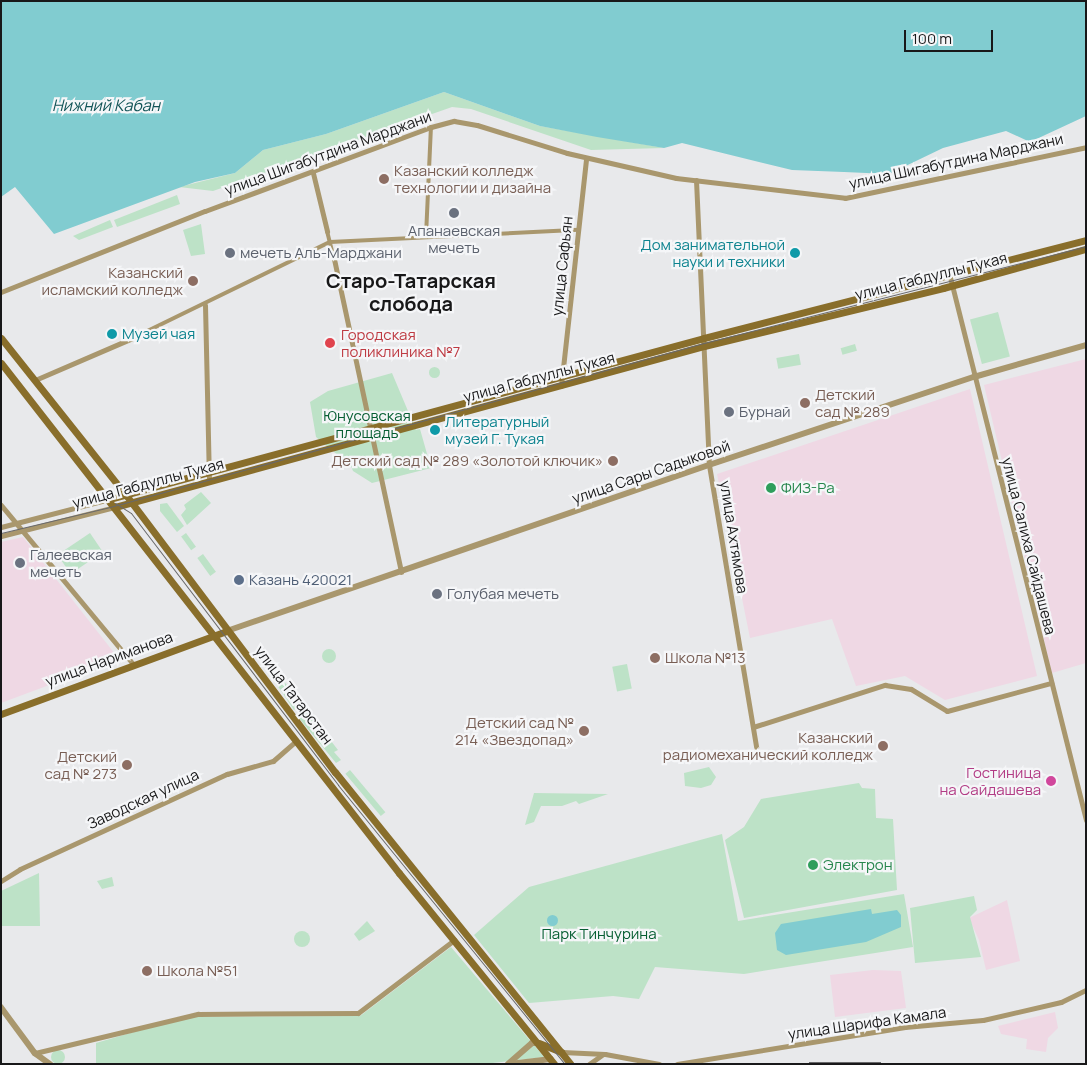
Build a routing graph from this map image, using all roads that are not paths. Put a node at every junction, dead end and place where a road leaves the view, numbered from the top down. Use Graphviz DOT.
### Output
graph roads {
  1 [pos="431,127"];
  2 [pos="1086,147"];
  3 [pos="586,158"];
  4 [pos="313,173"];
  5 [pos="696,180"];
  6 [pos="579,230"];
  7 [pos="327,231"];
  8 [pos="426,236"];
  9 [pos="1086,240"];
  10 [pos="330,242"];
  11 [pos="1086,249"];
  12 [pos="334,259"];
  13 [pos="950,277"];
  14 [pos="952,286"];
  15 [pos="1,292"];
  16 [pos="205,305"];
  17 [pos="135,336"];
  18 [pos="1,338"];
  19 [pos="704,338"];
  20 [pos="1086,345"];
  21 [pos="704,346"];
  22 [pos="1,363"];
  23 [pos="562,376"];
  24 [pos="974,377"];
  25 [pos="35,380"];
  26 [pos="561,386"];
  27 [pos="370,432"];
  28 [pos="709,465"];
  29 [pos="210,471"];
  30 [pos="209,480"];
  31 [pos="126,495"];
  32 [pos="109,499"];
  33 [pos="131,502"];
  34 [pos="1,505"];
  35 [pos="116,507"];
  36 [pos="17,523"];
  37 [pos="1,527"];
  38 [pos="23,530"];
  39 [pos="1,536"];
  40 [pos="401,572"];
  41 [pos="227,631"];
  42 [pos="214,636"];
  43 [pos="133,664"];
  44 [pos="1051,683"];
  45 [pos="1,714"];
  46 [pos="753,726"];
  47 [pos="295,742"];
  48 [pos="756,747"];
  49 [pos="1086,820"];
  50 [pos="1,881"];
  51 [pos="465,932"];
  52 [pos="454,940"];
  53 [pos="1086,990"];
  54 [pos="1,1007"];
  55 [pos="538,1043"];
  56 [pos="562,1052"];
  57 [pos="35,1053"];
  58 [pos="605,1054"];
  59 [pos="552,1062"];
  60 [pos="50,1064"];
  61 [pos="509,1064"];
  62 [pos="571,1064"];
  63 [pos="589,1064"];
  64 [pos="659,1064"];
  65 [pos="677,1064"];
  1 -- 3 [label="street, улица Шигабутдина Марджани"];
  1 -- 4 [label="street, улица Шигабутдина Марджани"];
  1 -- 8 [label="street"];
  2 -- 5 [label="street, улица Шигабутдина Марджани"];
  3 -- 5 [label="street, улица Шигабутдина Марджани"];
  3 -- 6 [label="street, улица Сафьян"];
  4 -- 7 [label="street"];
  4 -- 15 [label="street, улица Шигабутдина Марджани"];
  5 -- 19 [label="street, улица Ахтямова"];
  6 -- 8 [label="street"];
  6 -- 23 [label="street, улица Сафьян"];
  7 -- 10 [label="street"];
  8 -- 10 [label="street"];
  9 -- 13 [label="main road, улица Габдуллы Тукая"];
  10 -- 12 [label="street"];
  10 -- 16 [label="street"];
  11 -- 14 [label="main road, улица Габдуллы Тукая"];
  12 -- 27 [label="street"];
  13 -- 14 [label="street, улица Салиха Сайдашева"];
  13 -- 19 [label="main road, улица Габдуллы Тукая"];
  14 -- 21 [label="main road, улица Габдуллы Тукая"];
  14 -- 24 [label="street, улица Салиха Сайдашева"];
  16 -- 17 [label="street"];
  16 -- 29 [label="street"];
  17 -- 25 [label="street"];
  18 -- 25 [label="main road, улица Татарстан"];
  19 -- 21 [label="street, улица Ахтямова"];
  19 -- 23 [label="main road, улица Габдуллы Тукая"];
  20 -- 24 [label="street, улица Сары Садыковой"];
  21 -- 26 [label="main road, улица Габдуллы Тукая"];
  21 -- 28 [label="street, улица Ахтямова"];
  22 -- 32 [label="main road, улица Татарстан"];
  23 -- 26 [label="street, улица Сафьян"];
  23 -- 27 [label="main road, улица Габдуллы Тукая"];
  24 -- 28 [label="street, улица Сары Садыковой"];
  24 -- 44 [label="street, улица Салиха Сайдашева"];
  25 -- 31 [label="main road, улица Татарстан"];
  26 -- 27 [label="main road, улица Габдуллы Тукая"];
  27 -- 29 [label="main road, улица Габдуллы Тукая"];
  27 -- 30 [label="main road, улица Габдуллы Тукая"];
  27 -- 40 [label="street"];
  28 -- 40 [label="street, улица Сары Садыковой"];
  28 -- 46 [label="street, улица Ахтямова"];
  29 -- 30 [label="street"];
  29 -- 31 [label="main road, улица Габдуллы Тукая"];
  30 -- 33 [label="main road, улица Габдуллы Тукая"];
  31 -- 32 [label="main road, улица Габдуллы Тукая"];
  31 -- 33 [label="main road, улица Татарстан"];
  32 -- 35 [label="main road, улица Татарстан"];
  32 -- 36 [label="street, улица Габдуллы Тукая"];
  33 -- 35 [label="main road, улица Габдуллы Тукая"];
  33 -- 41 [label="main road, улица Татарстан"];
  34 -- 36 [label="street"];
  35 -- 38 [label="street, улица Габдуллы Тукая"];
  35 -- 42 [label="main road, улица Татарстан"];
  36 -- 37 [label="street, улица Габдуллы Тукая"];
  36 -- 38 [label="street"];
  38 -- 39 [label="street, улица Габдуллы Тукая"];
  38 -- 43 [label="street"];
  40 -- 41 [label="street, улица Сары Садыковой"];
  41 -- 42 [label="main road, улица Нариманова"];
  41 -- 51 [label="main road, улица Татарстан"];
  42 -- 43 [label="main road, улица Нариманова"];
  42 -- 47 [label="main road, улица Татарстан"];
  43 -- 45 [label="main road, улица Нариманова"];
  44 -- 46 [label="street"];
  44 -- 49 [label="street, улица Салиха Сайдашева"];
  46 -- 48 [label="street, улица Ахтямова"];
  47 -- 50 [label="street, Заводская улица"];
  47 -- 52 [label="main road, улица Татарстан"];
  51 -- 52 [label="main road"];
  51 -- 56 [label="main road, улица Татарстан"];
  52 -- 55 [label="main road, улица Татарстан"];
  52 -- 57 [label="street"];
  53 -- 65 [label="street, улица Шарифа Камала"];
  54 -- 57 [label="street"];
  55 -- 56 [label="main road"];
  55 -- 59 [label="main road, улица Татарстан"];
  55 -- 61 [label="street"];
  56 -- 58 [label="street"];
  56 -- 59 [label="main road"];
  56 -- 62 [label="main road, улица Татарстан"];
  57 -- 60 [label="street"];
  58 -- 63 [label="street"];
  58 -- 64 [label="street"];
  59 -- 61 [label="street"];
}
